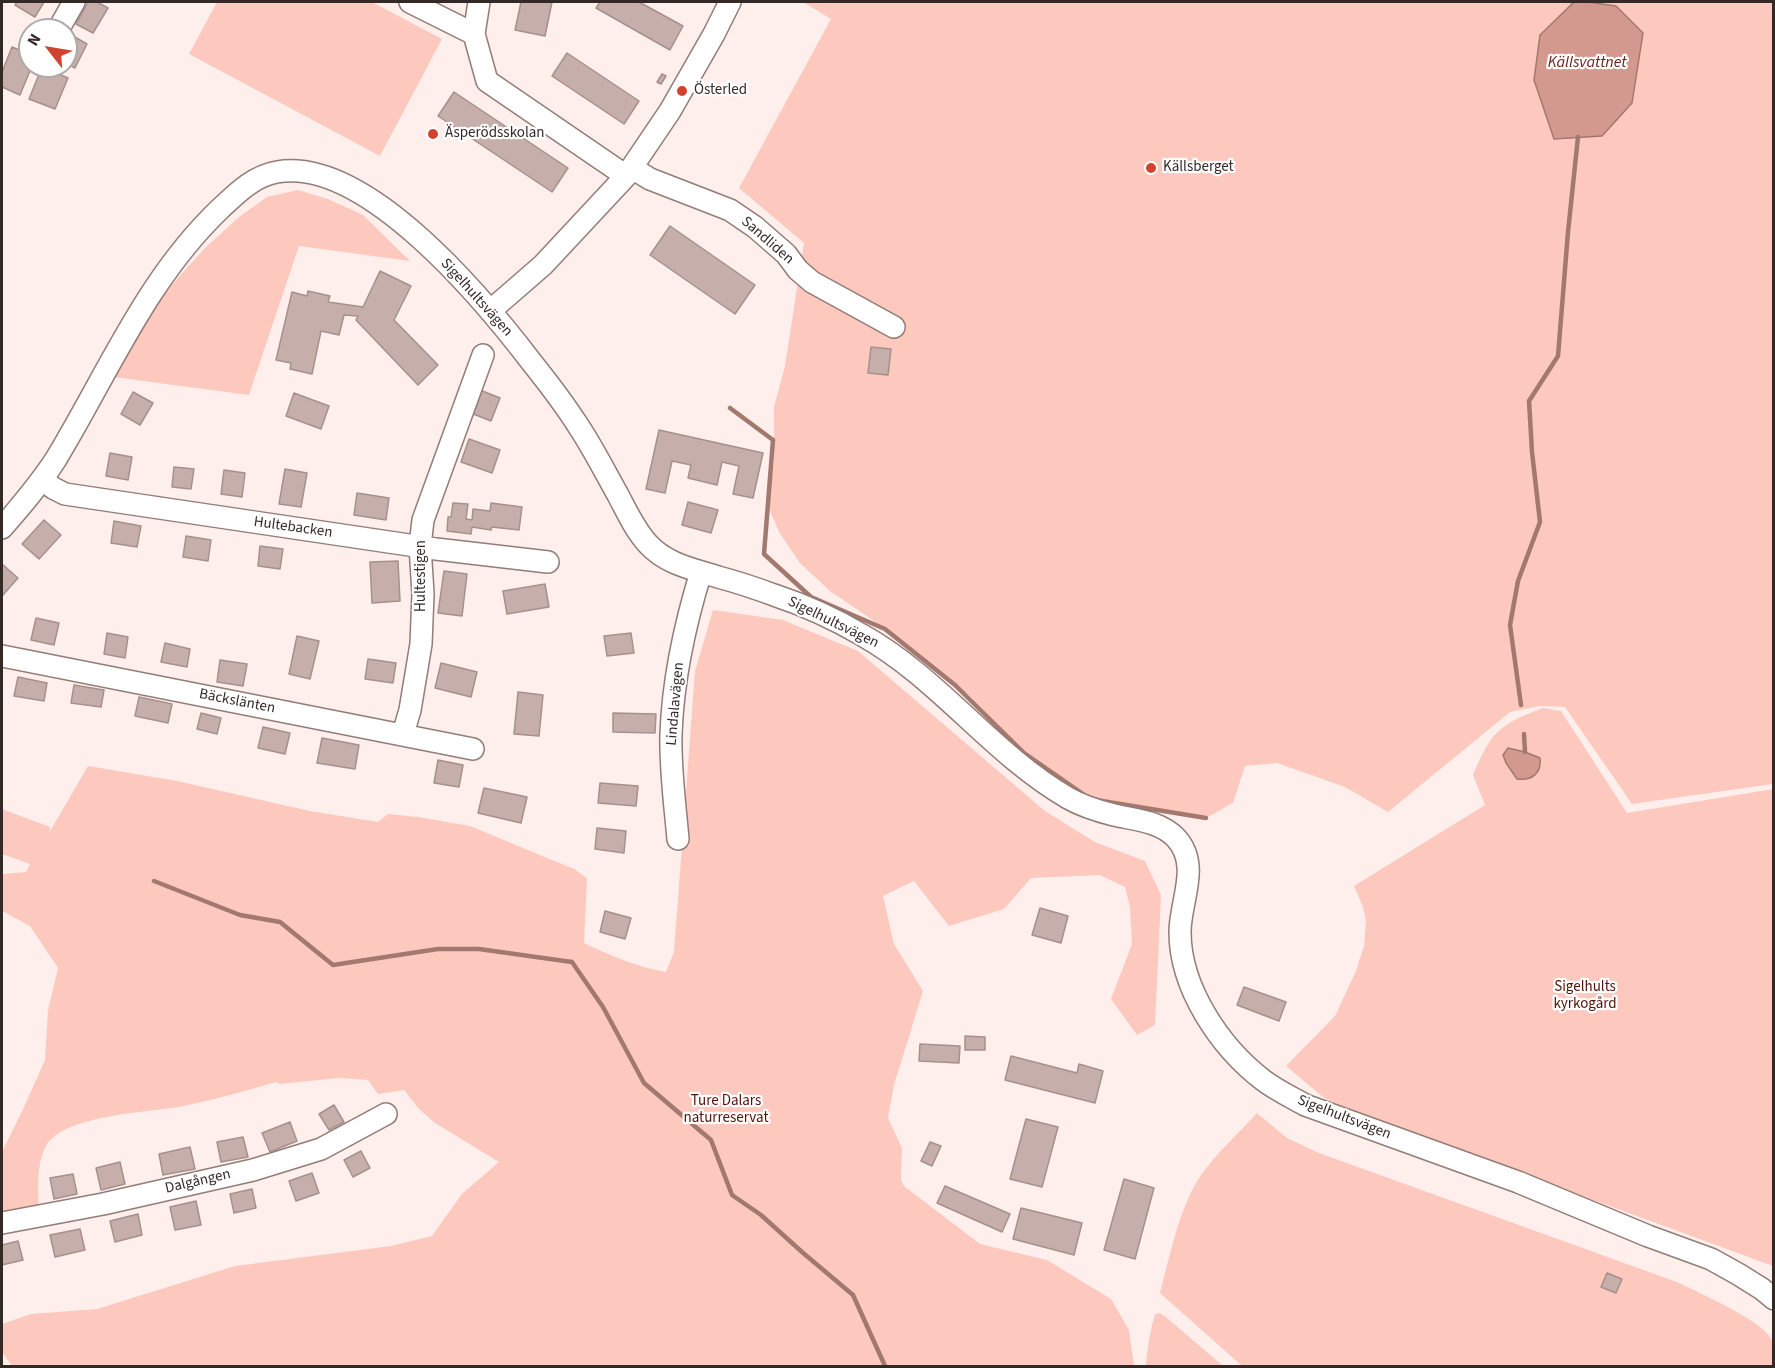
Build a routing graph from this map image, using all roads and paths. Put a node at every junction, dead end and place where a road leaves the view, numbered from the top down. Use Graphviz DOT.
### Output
graph roads {
  1 [pos="74,2"];
  2 [pos="410,2"];
  3 [pos="479,2"];
  4 [pos="730,2"];
  5 [pos="65,18"];
  6 [pos="474,34"];
  7 [pos="629,172"];
  8 [pos="490,310"];
  9 [pos="894,327"];
  10 [pos="483,355"];
  11 [pos="43,479"];
  12 [pos="2,528"];
  13 [pos="420,546"];
  14 [pos="548,562"];
  15 [pos="701,572"];
  16 [pos="2,656"];
  17 [pos="403,734"];
  18 [pos="473,749"];
  19 [pos="678,839"];
  20 [pos="386,1114"];
  21 [pos="2,1223"];
  22 [pos="1773,1299"];
  1 -- 5 [label="street"];
  2 -- 6 [label="street"];
  3 -- 6 [label="street"];
  4 -- 7 [label="street"];
  6 -- 7 [label="street, Sandliden"];
  7 -- 8 [label="street"];
  7 -- 9 [label="street, Sandliden"];
  8 -- 11 [label="street, Sigelhultsvägen"];
  8 -- 15 [label="street, Sigelhultsvägen"];
  10 -- 13 [label="street, Hultestigen"];
  11 -- 12 [label="street, Sigelhultsvägen"];
  11 -- 13 [label="street, Hultebacken"];
  13 -- 14 [label="street, Hultebacken"];
  13 -- 17 [label="street, Hultestigen"];
  15 -- 19 [label="street, Lindalavägen"];
  15 -- 22 [label="street, Sigelhultsvägen"];
  16 -- 17 [label="street, Bäckslänten"];
  17 -- 18 [label="street, Bäckslänten"];
  20 -- 21 [label="street, Dalgången"];
}
